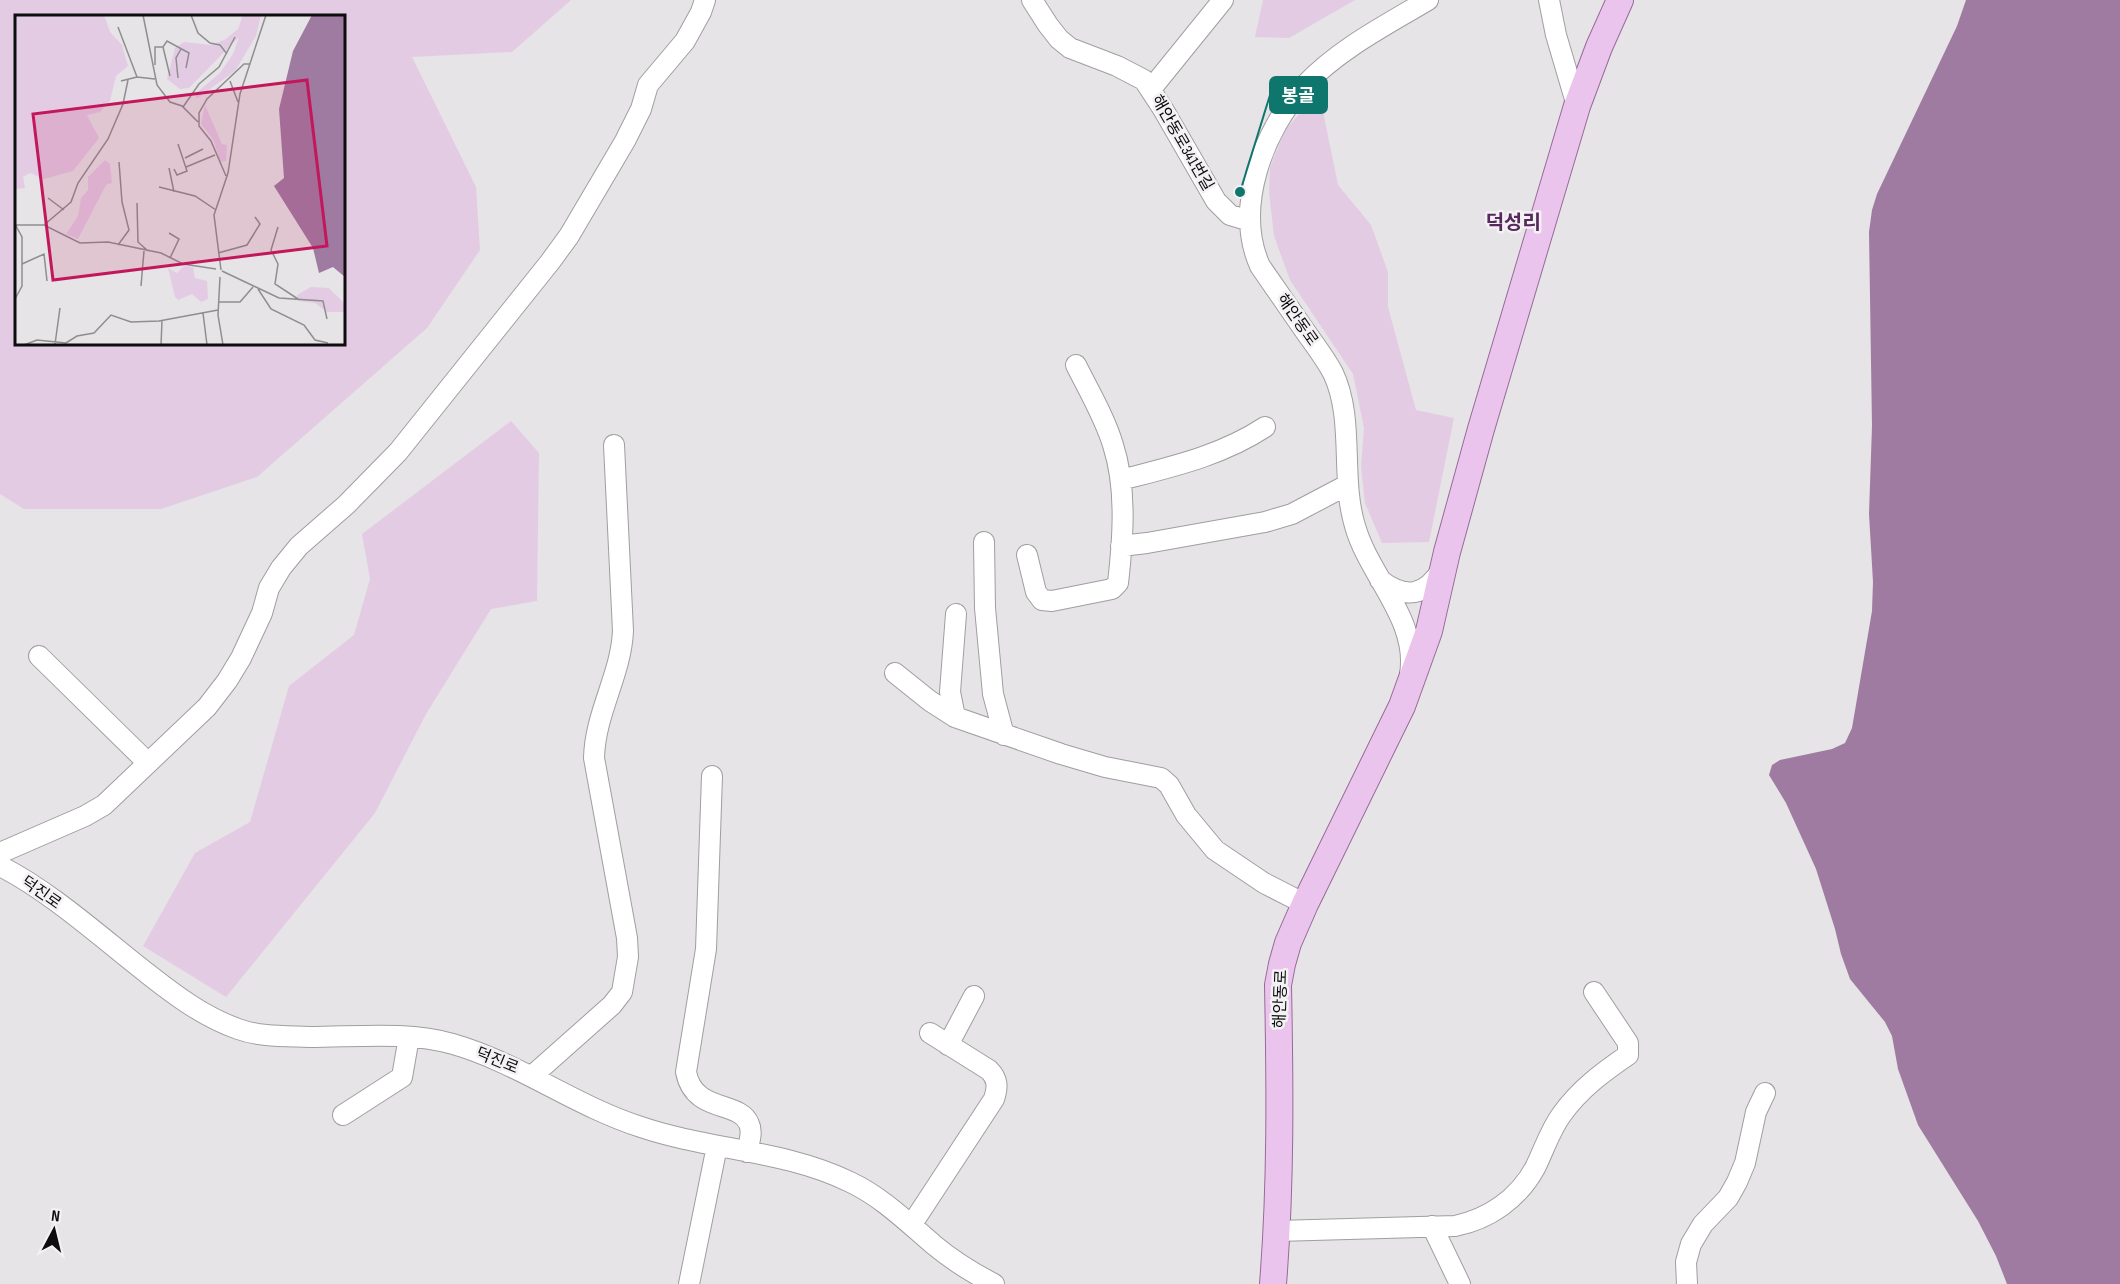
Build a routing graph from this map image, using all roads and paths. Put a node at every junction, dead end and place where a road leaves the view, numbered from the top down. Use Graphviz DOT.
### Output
graph roads {
  1 [pos="705,0"];
  2 [pos="1032,0"];
  3 [pos="1223,0"];
  4 [pos="1428,0"];
  5 [pos="1549,0"];
  6 [pos="1620,0"];
  7 [pos="1151,89"];
  8 [pos="1577,106"];
  9 [pos="1250,221"];
  10 [pos="1076,365"];
  11 [pos="1265,427"];
  12 [pos="614,445"];
  13 [pos="1121,480"];
  14 [pos="1347,485"];
  15 [pos="984,542"];
  16 [pos="1121,546"];
  17 [pos="1027,555"];
  18 [pos="1444,564"];
  19 [pos="1379,579"];
  20 [pos="956,614"];
  21 [pos="39,656"];
  22 [pos="895,673"];
  23 [pos="1402,706"];
  24 [pos="954,717"];
  25 [pos="1004,735"];
  26 [pos="148,763"];
  27 [pos="712,776"];
  28 [pos="0,853"];
  29 [pos="0,866"];
  30 [pos="1305,904"];
  31 [pos="1594,992"];
  32 [pos="974,996"];
  33 [pos="930,1033"];
  34 [pos="409,1037"];
  35 [pos="948,1045"];
  36 [pos="531,1076"];
  37 [pos="1765,1093"];
  38 [pos="343,1114"];
  39 [pos="717,1146"];
  40 [pos="747,1152"];
  41 [pos="912,1224"];
  42 [pos="1432,1226"];
  43 [pos="1277,1231"];
  44 [pos="689,1284"];
  45 [pos="994,1284"];
  46 [pos="1273,1284"];
  47 [pos="1460,1284"];
  48 [pos="1687,1284"];
  1 -- 26 [label="street"];
  2 -- 7 [label="street, 해안동로341번길"];
  3 -- 7 [label="street"];
  4 -- 9 [label="street, 해안동로"];
  5 -- 8 [label="street"];
  6 -- 8 [label="main road, 해안동로"];
  7 -- 9 [label="street, 해안동로341번길"];
  8 -- 18 [label="main road, 해안동로"];
  9 -- 14 [label="street, 해안동로"];
  10 -- 13 [label="street"];
  11 -- 13 [label="street"];
  12 -- 36 [label="street"];
  13 -- 16 [label="street"];
  14 -- 16 [label="street"];
  14 -- 19 [label="street, 해안동로"];
  15 -- 25 [label="street"];
  16 -- 17 [label="street"];
  18 -- 19 [label="street"];
  18 -- 23 [label="main road, 해안동로"];
  19 -- 23 [label="street, 해안동로"];
  20 -- 24 [label="street"];
  21 -- 26 [label="street"];
  22 -- 24 [label="street"];
  23 -- 30 [label="main road, 해안동로"];
  24 -- 25 [label="street"];
  25 -- 30 [label="street"];
  26 -- 28 [label="street"];
  27 -- 40 [label="street"];
  29 -- 34 [label="street, 덕진로"];
  30 -- 43 [label="main road, 해안동로"];
  31 -- 42 [label="street"];
  32 -- 35 [label="street"];
  33 -- 35 [label="street"];
  34 -- 36 [label="street, 덕진로"];
  34 -- 38 [label="street"];
  35 -- 41 [label="street"];
  36 -- 39 [label="street, 덕진로"];
  37 -- 48 [label="street"];
  39 -- 40 [label="street, 덕진로"];
  39 -- 44 [label="street"];
  40 -- 41 [label="street, 덕진로"];
  41 -- 45 [label="street, 덕진로"];
  42 -- 43 [label="street"];
  42 -- 47 [label="street"];
  43 -- 46 [label="main road, 해안동로"];
}
